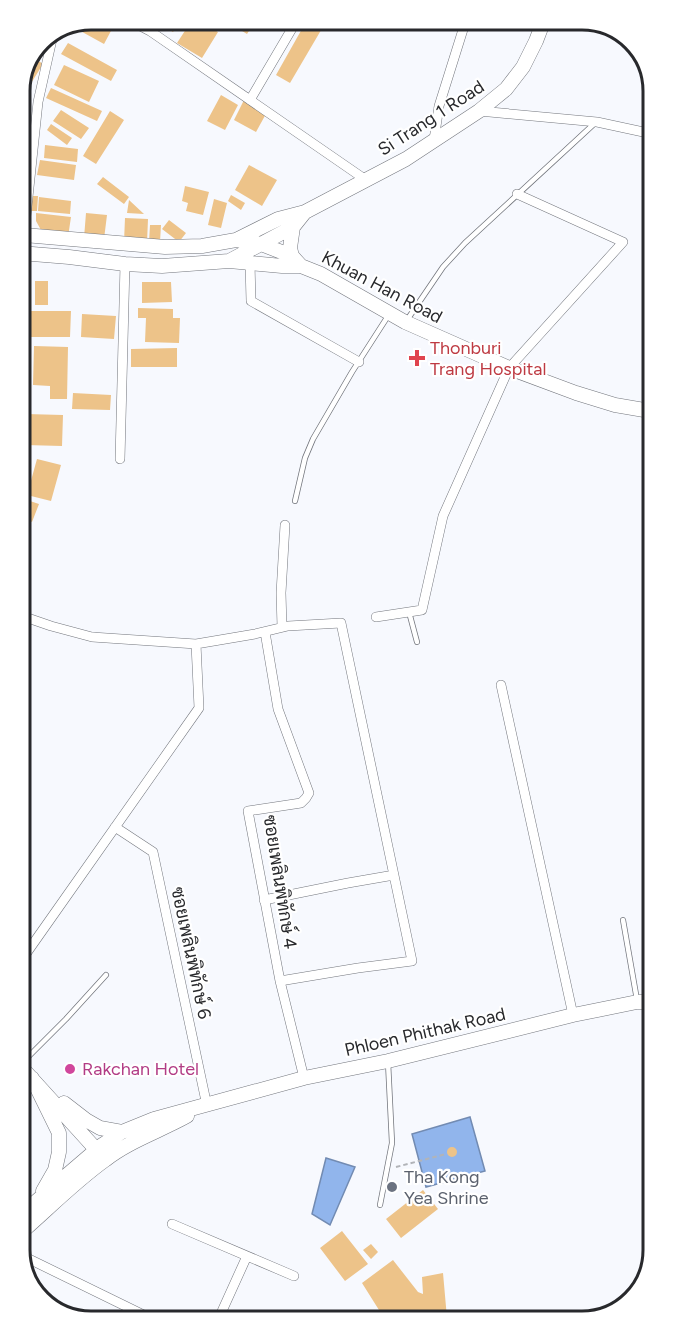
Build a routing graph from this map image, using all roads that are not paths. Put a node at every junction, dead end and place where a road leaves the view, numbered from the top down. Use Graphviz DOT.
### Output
graph roads {
  1 [pos="148,30"];
  2 [pos="291,30"];
  3 [pos="463,30"];
  4 [pos="540,30"];
  5 [pos="50,46"];
  6 [pos="49,51"];
  7 [pos="250,100"];
  8 [pos="479,111"];
  9 [pos="597,122"];
  10 [pos="643,132"];
  11 [pos="434,140"];
  12 [pos="30,166"];
  13 [pos="366,180"];
  14 [pos="517,194"];
  15 [pos="305,212"];
  16 [pos="293,226"];
  17 [pos="30,240"];
  18 [pos="236,240"];
  19 [pos="261,244"];
  20 [pos="30,254"];
  21 [pos="229,261"];
  22 [pos="297,261"];
  23 [pos="250,263"];
  24 [pos="125,264"];
  25 [pos="389,314"];
  26 [pos="405,322"];
  27 [pos="359,362"];
  28 [pos="508,368"];
  29 [pos="643,410"];
  30 [pos="120,459"];
  31 [pos="295,501"];
  32 [pos="285,525"];
  33 [pos="410,612"];
  34 [pos="376,617"];
  35 [pos="30,619"];
  36 [pos="282,627"];
  37 [pos="265,632"];
  38 [pos="417,642"];
  39 [pos="196,644"];
  40 [pos="501,685"];
  41 [pos="115,827"];
  42 [pos="394,875"];
  43 [pos="264,900"];
  44 [pos="623,920"];
  45 [pos="30,948"];
  46 [pos="106,975"];
  47 [pos="280,981"];
  48 [pos="637,1002"];
  49 [pos="643,1002"];
  50 [pos="573,1015"];
  51 [pos="30,1055"];
  52 [pos="388,1060"];
  53 [pos="30,1076"];
  54 [pos="30,1076"];
  55 [pos="30,1078"];
  56 [pos="304,1078"];
  57 [pos="207,1106"];
  58 [pos="122,1132"];
  59 [pos="101,1154"];
  60 [pos="37,1200"];
  61 [pos="380,1205"];
  62 [pos="30,1206"];
  63 [pos="30,1224"];
  64 [pos="172,1224"];
  65 [pos="247,1257"];
  66 [pos="31,1260"];
  67 [pos="294,1276"];
  68 [pos="136,1311"];
  69 [pos="222,1311"];
  1 -- 7 [label="street"];
  2 -- 7 [label="street"];
  3 -- 11 [label="street"];
  4 -- 8 [label="main road, Si Trang 1 Road"];
  5 -- 6 [label="street"];
  6 -- 12 [label="street"];
  7 -- 13 [label="street"];
  8 -- 9 [label="street"];
  8 -- 11 [label="main road, Si Trang 1 Road"];
  9 -- 10 [label="street"];
  9 -- 14 [label="lane"];
  11 -- 13 [label="main road, Si Trang 1 Road"];
  13 -- 15 [label="main road, Si Trang 1 Road"];
  14 -- 26 [label="lane"];
  14 -- 28 [label="street"];
  15 -- 16 [label="main road, Si Trang 1 Road"];
  15 -- 18 [label="main road, Si Trang 1 Road"];
  16 -- 19 [label="main road, Si Trang 1 Road"];
  16 -- 22 [label="main road"];
  17 -- 18 [label="main road, Khuan Han Road"];
  18 -- 19 [label="main road, Khuan Han Road"];
  19 -- 21 [label="main road, Si Trang 1 Road"];
  19 -- 22 [label="main road, Khuan Han Road"];
  20 -- 24 [label="main road, Khuan Han Road"];
  21 -- 23 [label="main road, Khuan Han Road"];
  21 -- 24 [label="main road, Khuan Han Road"];
  22 -- 23 [label="main road, Khuan Han Road"];
  22 -- 25 [label="main road, Khuan Han Road"];
  23 -- 27 [label="street"];
  24 -- 30 [label="street"];
  25 -- 26 [label="main road, Khuan Han Road"];
  25 -- 27 [label="lane"];
  26 -- 28 [label="main road, Khuan Han Road"];
  27 -- 31 [label="lane"];
  28 -- 29 [label="main road, Khuan Han Road"];
  28 -- 33 [label="street"];
  32 -- 36 [label="street"];
  33 -- 34 [label="street"];
  33 -- 38 [label="lane"];
  35 -- 39 [label="street"];
  36 -- 37 [label="street"];
  36 -- 42 [label="street"];
  37 -- 39 [label="street"];
  37 -- 43 [label="street, ซอยเพลินพิทักษ์ 4"];
  39 -- 41 [label="street"];
  40 -- 50 [label="street"];
  41 -- 45 [label="street"];
  41 -- 57 [label="street, ซอยเพลินพิทักษ์ 6"];
  42 -- 43 [label="street"];
  42 -- 47 [label="street"];
  43 -- 47 [label="street, ซอยเพลินพิทักษ์ 4"];
  44 -- 48 [label="lane"];
  46 -- 51 [label="lane"];
  47 -- 56 [label="street, ซอยเพลินพิทักษ์ 4"];
  48 -- 49 [label="main road, Phloen Phithak Road"];
  48 -- 50 [label="main road, Phloen Phithak Road"];
  50 -- 52 [label="main road, Phloen Phithak Road"];
  52 -- 56 [label="main road, Phloen Phithak Road"];
  52 -- 61 [label="lane"];
  53 -- 58 [label="main road"];
  54 -- 59 [label="main road"];
  55 -- 60 [label="main road"];
  56 -- 57 [label="main road, Phloen Phithak Road"];
  57 -- 58 [label="main road, Phloen Phithak Road"];
  57 -- 59 [label="main road, Phloen Phithak Road"];
  58 -- 59 [label="main road, Phloen Phithak Road"];
  59 -- 60 [label="main road, Phloen Phithak Road"];
  59 -- 63 [label="main road, Phloen Phithak Road"];
  60 -- 62 [label="main road, Phloen Phithak Road"];
  64 -- 65 [label="street"];
  65 -- 67 [label="street"];
  65 -- 69 [label="street"];
  66 -- 68 [label="street"];
}
